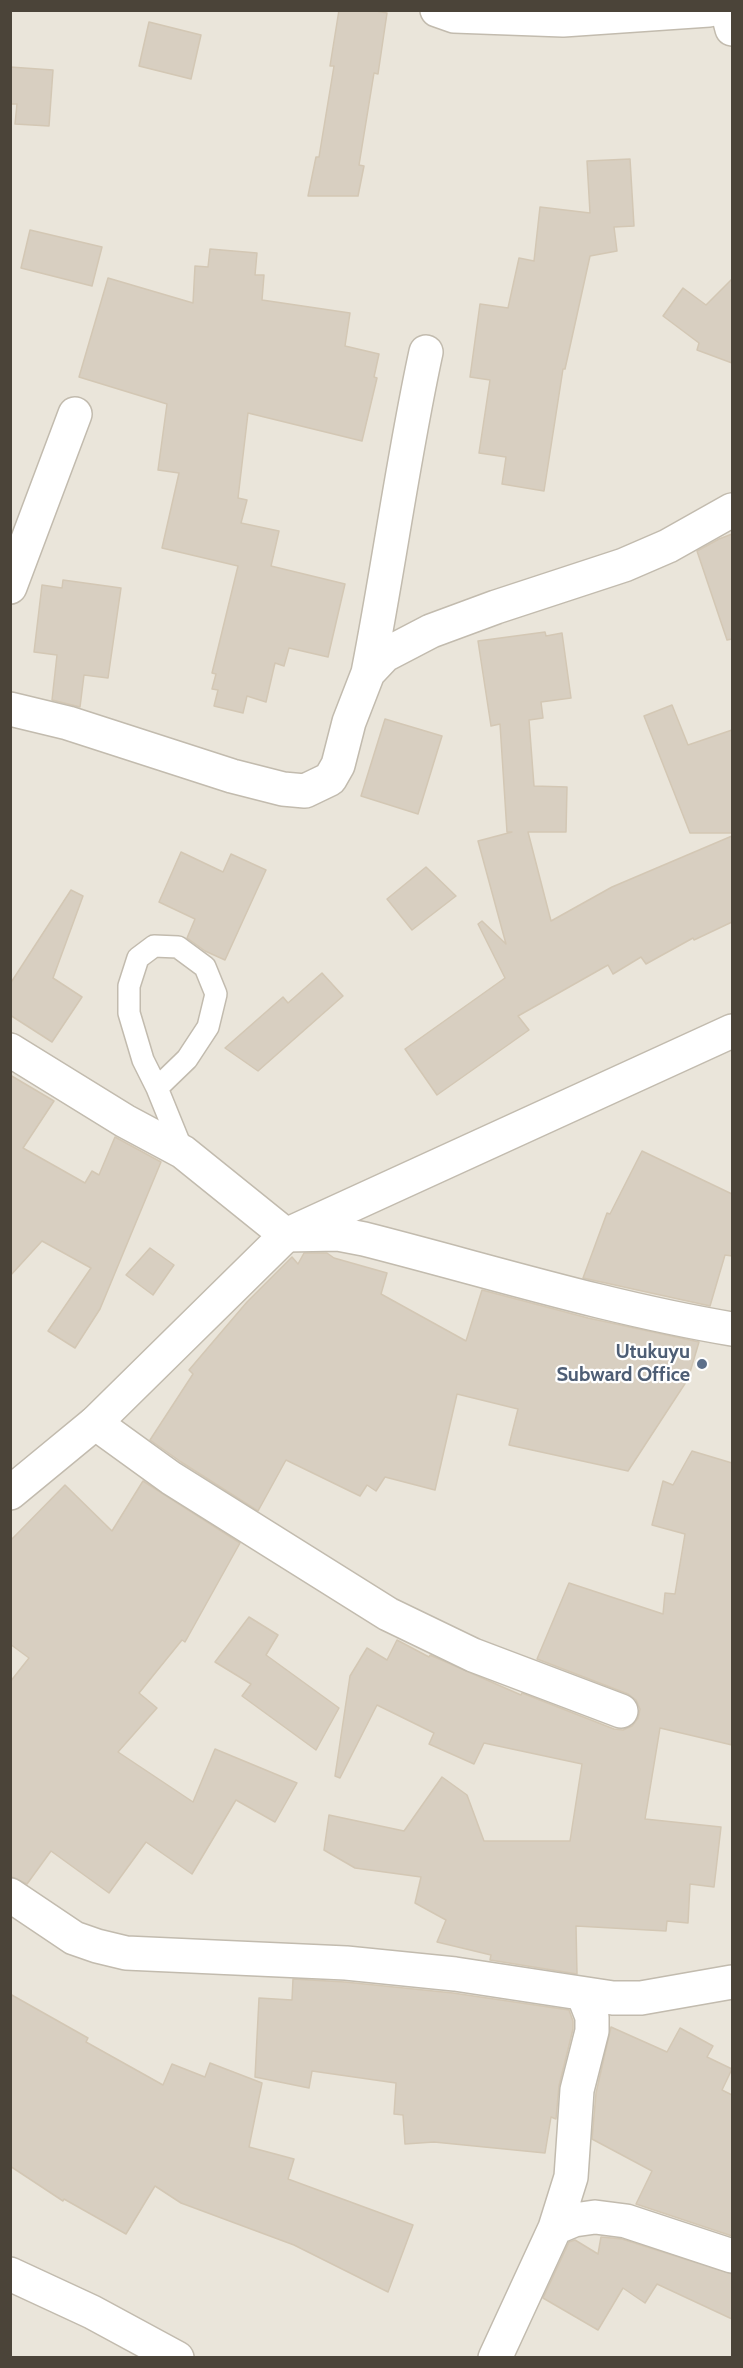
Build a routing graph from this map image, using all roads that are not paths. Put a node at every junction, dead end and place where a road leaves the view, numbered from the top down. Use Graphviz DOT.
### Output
graph roads {
  1 [pos="437,10"];
  2 [pos="709,10"];
  3 [pos="727,10"];
  4 [pos="732,29"];
  5 [pos="426,351"];
  6 [pos="75,414"];
  7 [pos="732,510"];
  8 [pos="10,587"];
  9 [pos="368,673"];
  10 [pos="10,709"];
  11 [pos="732,1031"];
  12 [pos="10,1050"];
  13 [pos="157,1088"];
  14 [pos="183,1152"];
  15 [pos="286,1235"];
  16 [pos="732,1329"];
  17 [pos="95,1423"];
  18 [pos="10,1493"];
  19 [pos="621,1712"];
  20 [pos="10,1895"];
  21 [pos="732,1982"];
  22 [pos="583,1994"];
  23 [pos="555,2228"];
  24 [pos="732,2256"];
  25 [pos="10,2274"];
  26 [pos="177,2358"];
  27 [pos="495,2358"];
  1 -- 2 [label="street"];
  3 -- 4 [label="street"];
  5 -- 9 [label="street"];
  6 -- 8 [label="street"];
  7 -- 9 [label="street"];
  9 -- 10 [label="street"];
  11 -- 15 [label="street"];
  12 -- 14 [label="street"];
  13 -- 13 [label="lane"];
  13 -- 14 [label="lane"];
  14 -- 15 [label="street"];
  15 -- 16 [label="street"];
  15 -- 17 [label="street"];
  17 -- 18 [label="street"];
  17 -- 19 [label="street"];
  20 -- 22 [label="street"];
  21 -- 22 [label="street"];
  22 -- 23 [label="street"];
  23 -- 24 [label="street"];
  23 -- 27 [label="street"];
  25 -- 26 [label="street"];
}
